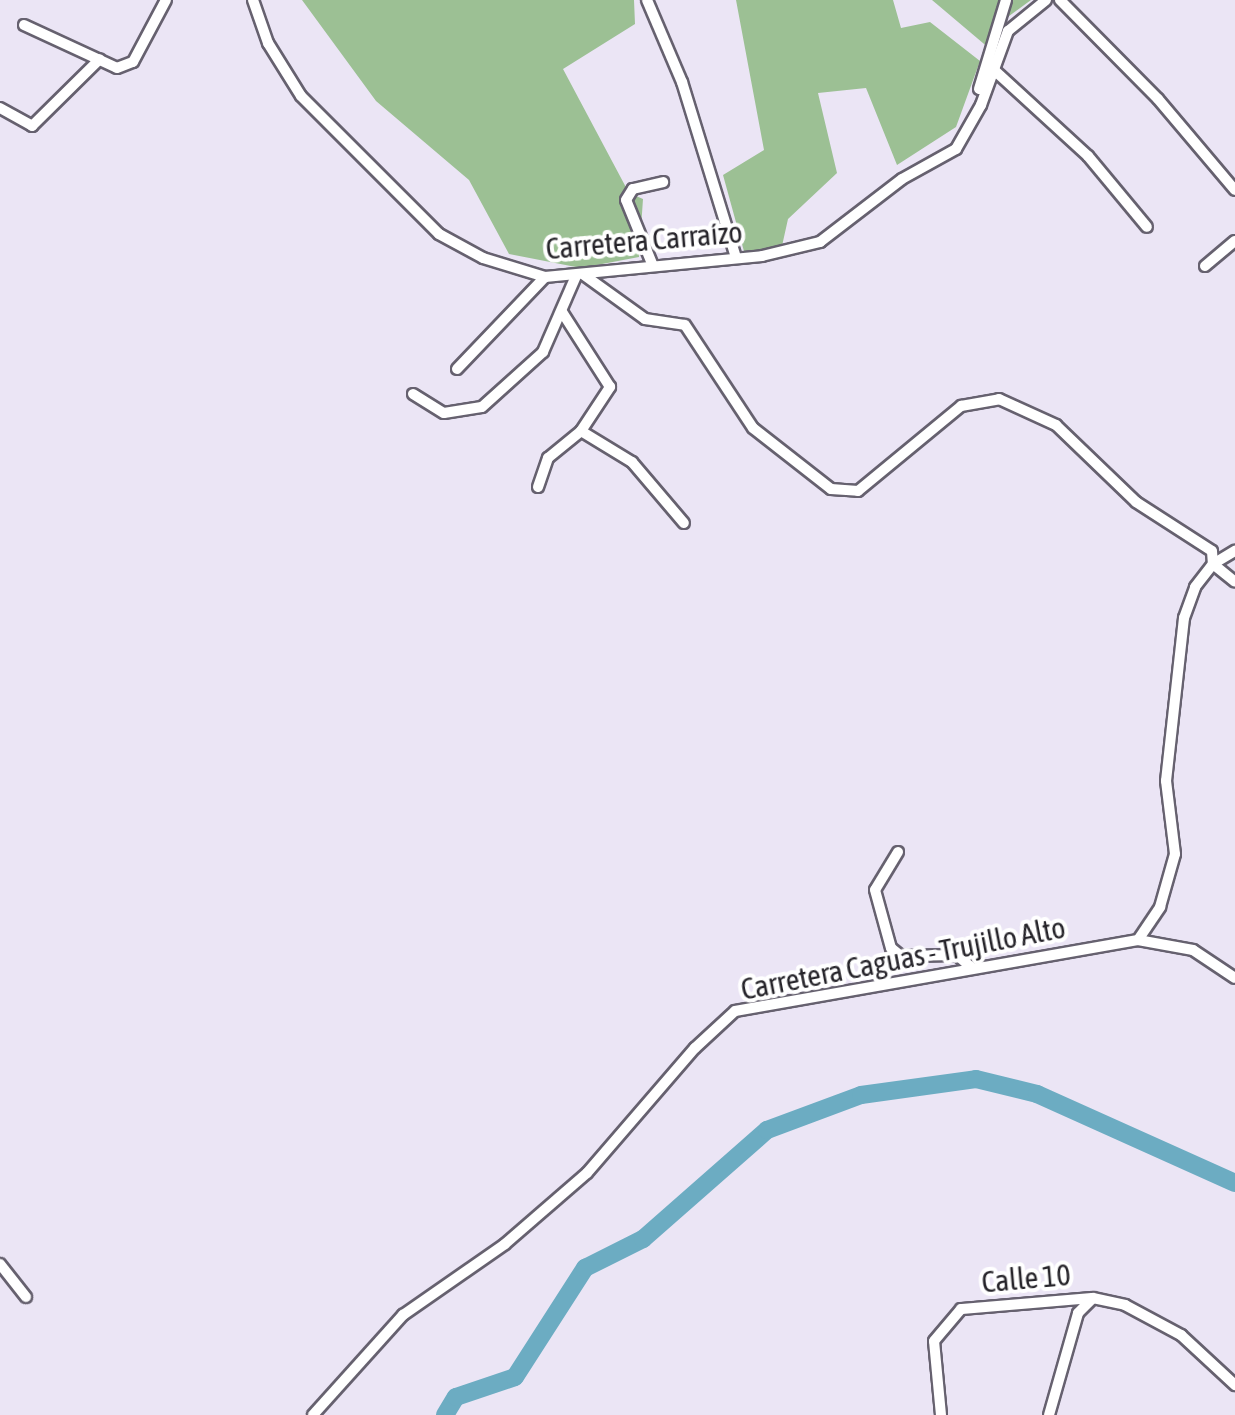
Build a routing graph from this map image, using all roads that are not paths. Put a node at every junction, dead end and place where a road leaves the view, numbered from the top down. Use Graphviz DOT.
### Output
graph roads {
  1 [pos="166,0"];
  2 [pos="253,0"];
  3 [pos="647,0"];
  4 [pos="1006,0"];
  5 [pos="1046,0"];
  6 [pos="1060,0"];
  7 [pos="24,25"];
  8 [pos="100,59"];
  9 [pos="993,70"];
  10 [pos="0,108"];
  11 [pos="968,128"];
  12 [pos="663,182"];
  13 [pos="1235,190"];
  14 [pos="1147,227"];
  15 [pos="1235,241"];
  16 [pos="736,258"];
  17 [pos="653,266"];
  18 [pos="1205,266"];
  19 [pos="580,276"];
  20 [pos="545,278"];
  21 [pos="562,312"];
  22 [pos="457,369"];
  23 [pos="417,397"];
  24 [pos="580,431"];
  25 [pos="538,487"];
  26 [pos="684,523"];
  27 [pos="1235,552"];
  28 [pos="1213,564"];
  29 [pos="1235,582"];
  30 [pos="898,852"];
  31 [pos="1138,940"];
  32 [pos="972,968"];
  33 [pos="1235,978"];
  34 [pos="0,1264"];
  35 [pos="26,1297"];
  36 [pos="1093,1298"];
  37 [pos="1235,1385"];
  38 [pos="313,1415"];
  39 [pos="941,1415"];
  40 [pos="1048,1415"];
  1 -- 8 [label="street"];
  2 -- 20 [label="street, Carretera Carraízo"];
  3 -- 16 [label="street"];
  4 -- 11 [label="street"];
  5 -- 9 [label="street, Carretera Carraízo"];
  6 -- 13 [label="street"];
  7 -- 8 [label="street"];
  8 -- 10 [label="street"];
  9 -- 11 [label="street, Carretera Carraízo"];
  9 -- 14 [label="street"];
  11 -- 16 [label="street, Carretera Carraízo"];
  12 -- 17 [label="street"];
  15 -- 18 [label="street"];
  16 -- 17 [label="street, Carretera Carraízo"];
  17 -- 19 [label="street, Carretera Carraízo"];
  19 -- 20 [label="street, Carretera Carraízo"];
  19 -- 21 [label="street"];
  19 -- 28 [label="street"];
  20 -- 22 [label="street"];
  21 -- 23 [label="street"];
  21 -- 24 [label="street"];
  24 -- 25 [label="street"];
  24 -- 26 [label="street"];
  27 -- 28 [label="street"];
  28 -- 29 [label="street"];
  28 -- 31 [label="street"];
  30 -- 32 [label="street"];
  31 -- 32 [label="street, Carretera Caguas - Trujillo Alto"];
  31 -- 33 [label="street, Carretera Caguas - Trujillo Alto"];
  32 -- 38 [label="street, Carretera Caguas - Trujillo Alto"];
  34 -- 35 [label="street"];
  36 -- 37 [label="street"];
  36 -- 39 [label="street, Calle 10"];
  36 -- 40 [label="street"];
}
